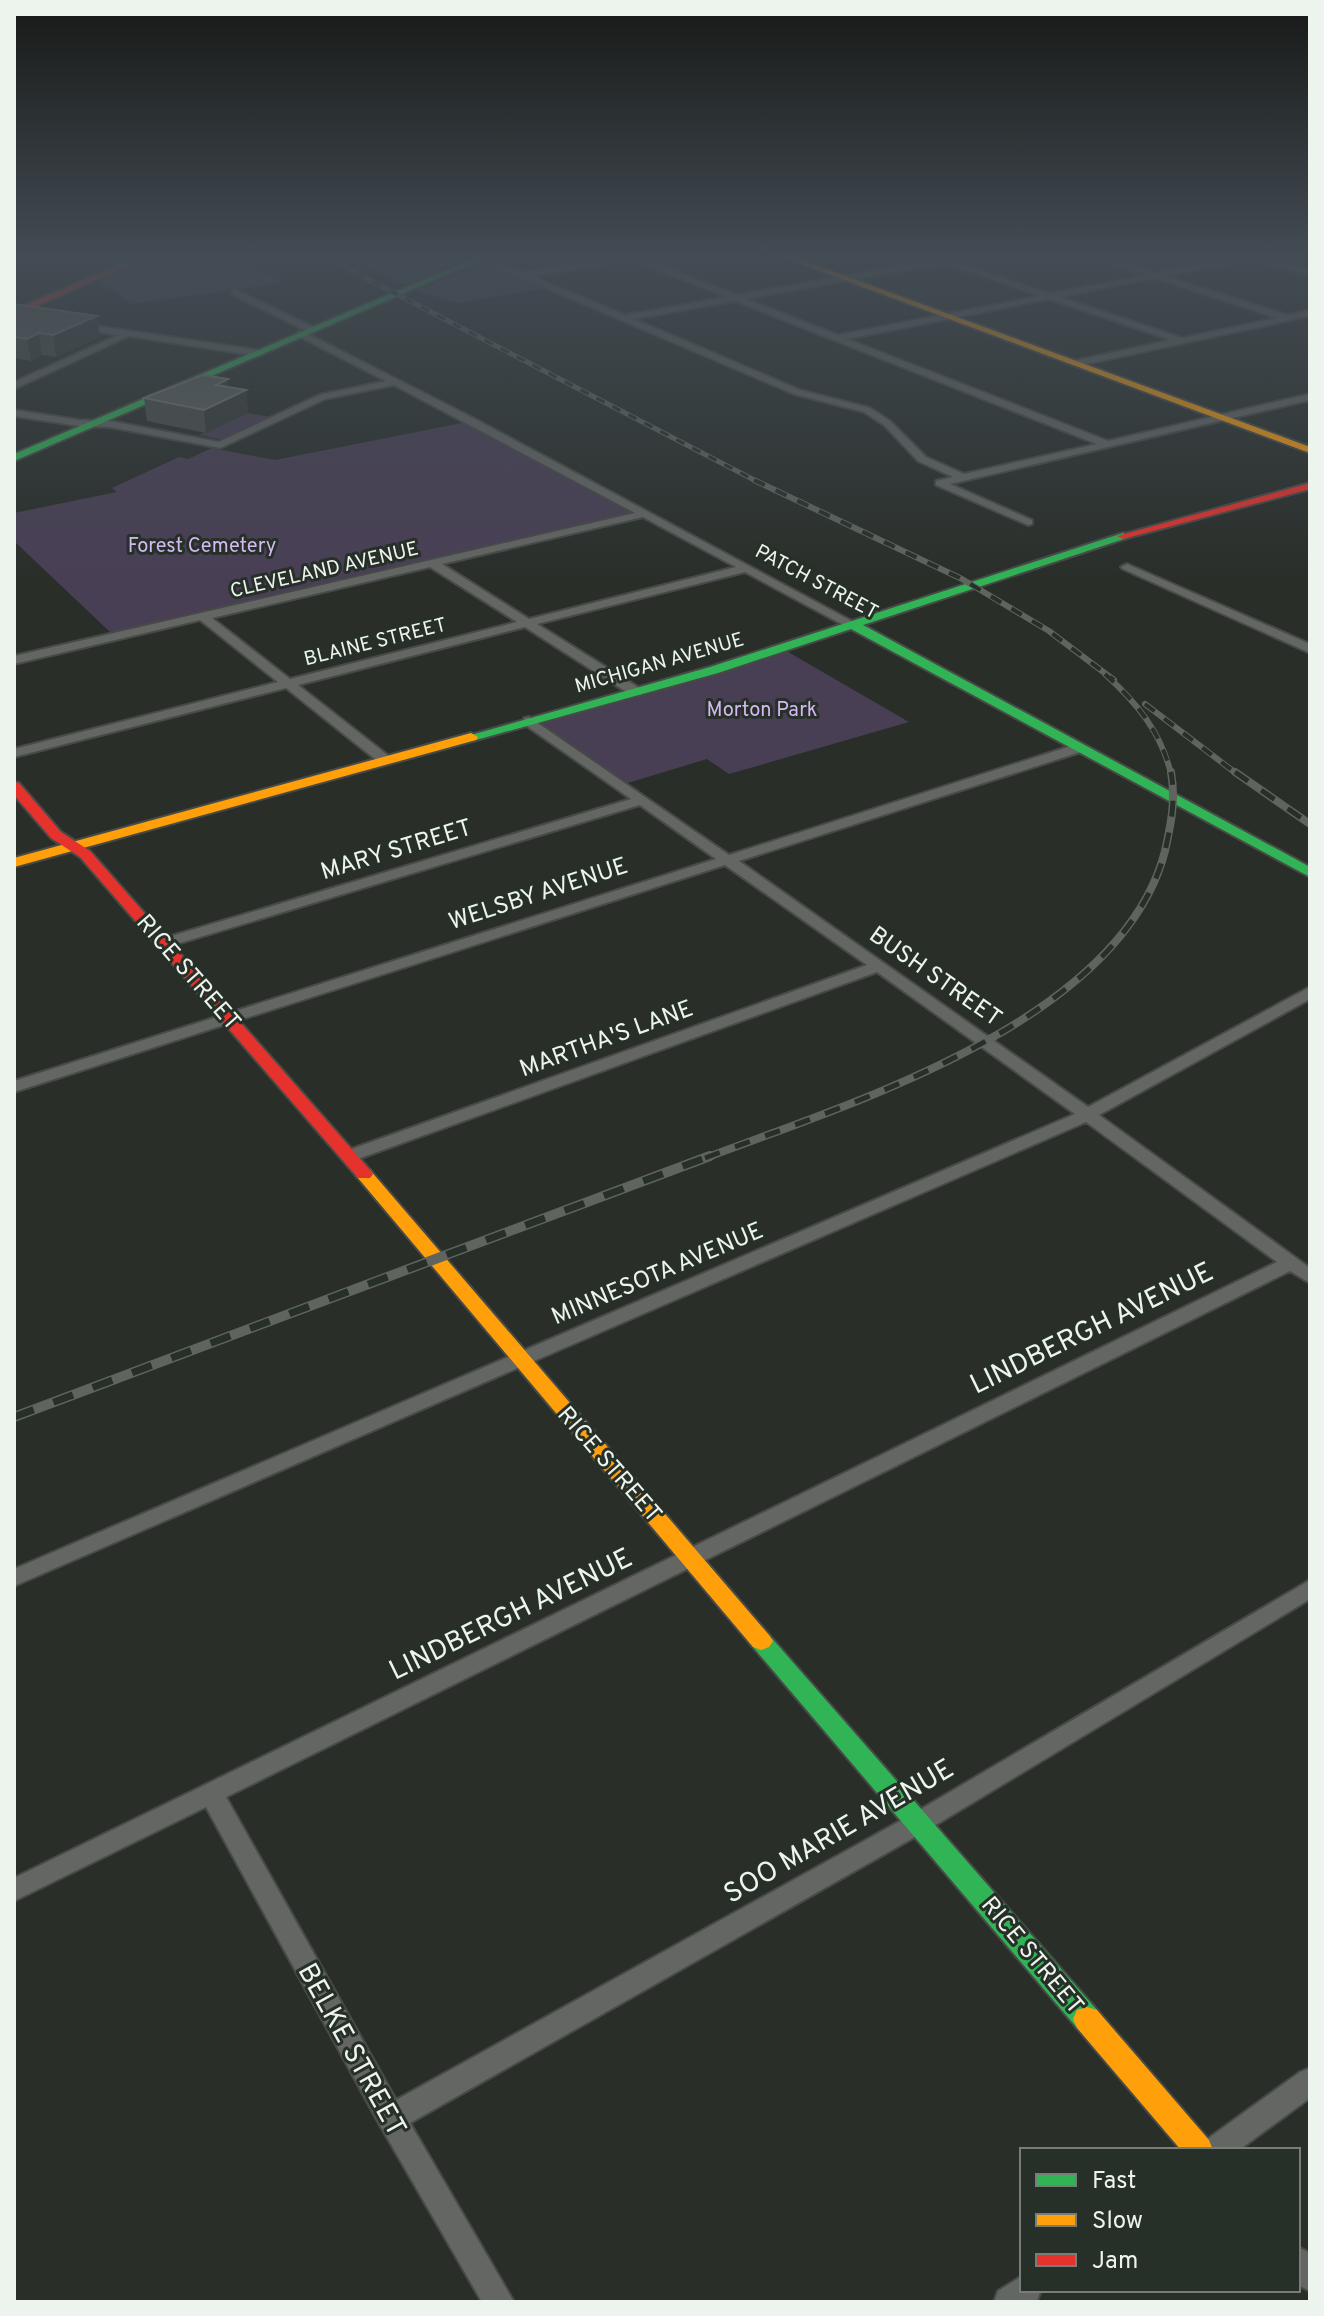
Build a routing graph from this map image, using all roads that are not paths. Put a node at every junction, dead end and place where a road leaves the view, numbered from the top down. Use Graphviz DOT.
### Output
graph roads {
  1 [pos="59,365"];
  2 [pos="230,365"];
  3 [pos="366,365"];
  4 [pos="732,365"];
  5 [pos="906,365"];
  6 [pos="1082,365"];
  7 [pos="396,382"];
  8 [pos="14,386"];
  9 [pos="1310,397"];
  10 [pos="14,413"];
  11 [pos="1222,418"];
  12 [pos="95,423"];
  13 [pos="1107,444"];
  14 [pos="1310,450"];
  15 [pos="14,458"];
  16 [pos="964,478"];
  17 [pos="1310,486"];
  18 [pos="643,514"];
  19 [pos="1028,522"];
  20 [pos="432,563"];
  21 [pos="1127,567"];
  22 [pos="745,568"];
  23 [pos="201,615"];
  24 [pos="528,623"];
  25 [pos="853,625"];
  26 [pos="1310,649"];
  27 [pos="14,660"];
  28 [pos="288,684"];
  29 [pos="636,692"];
  30 [pos="529,721"];
  31 [pos="1079,748"];
  32 [pos="14,753"];
  33 [pos="385,760"];
  34 [pos="14,786"];
  35 [pos="643,800"];
  36 [pos="72,847"];
  37 [pos="724,859"];
  38 [pos="14,863"];
  39 [pos="1310,873"];
  40 [pos="164,943"];
  41 [pos="879,966"];
  42 [pos="1310,992"];
  43 [pos="228,1017"];
  44 [pos="14,1087"];
  45 [pos="1087,1115"];
  46 [pos="349,1156"];
  47 [pos="1291,1263"];
  48 [pos="1310,1277"];
  49 [pos="521,1360"];
  50 [pos="691,1558"];
  51 [pos="14,1578"];
  52 [pos="1310,1588"];
  53 [pos="211,1793"];
  54 [pos="920,1822"];
  55 [pos="14,1890"];
  56 [pos="1310,2081"];
  57 [pos="391,2118"];
  58 [pos="1197,2148"];
  59 [pos="1219,2148"];
  60 [pos="499,2302"];
  1 -- 8 [label="street"];
  2 -- 12 [label="street"];
  3 -- 7 [label="street, PATCH STREET"];
  4 -- 16 [label="street"];
  5 -- 13 [label="street"];
  6 -- 11 [label="street"];
  7 -- 12 [label="street"];
  7 -- 18 [label="street, PATCH STREET"];
  9 -- 11 [label="street"];
  10 -- 12 [label="street"];
  11 -- 13 [label="street"];
  11 -- 14 [label="street"];
  12 -- 15 [label="street"];
  13 -- 16 [label="street"];
  16 -- 19 [label="street"];
  17 -- 25 [label="street, MICHIGAN AVENUE"];
  18 -- 20 [label="street, CLEVELAND AVENUE"];
  18 -- 22 [label="street, PATCH STREET"];
  20 -- 23 [label="street, CLEVELAND AVENUE"];
  20 -- 24 [label="street"];
  21 -- 26 [label="street"];
  22 -- 24 [label="street, BLAINE STREET"];
  22 -- 25 [label="street, PATCH STREET"];
  23 -- 27 [label="street, CLEVELAND AVENUE"];
  23 -- 28 [label="street"];
  24 -- 28 [label="street, BLAINE STREET"];
  24 -- 29 [label="street"];
  25 -- 29 [label="street, MICHIGAN AVENUE"];
  25 -- 31 [label="street, PATCH STREET"];
  28 -- 32 [label="street, BLAINE STREET"];
  28 -- 33 [label="street"];
  29 -- 30 [label="street, MICHIGAN AVENUE"];
  30 -- 33 [label="street, MICHIGAN AVENUE"];
  30 -- 35 [label="street, BUSH STREET"];
  31 -- 37 [label="street, WELSBY AVENUE"];
  31 -- 39 [label="street, PATCH STREET"];
  33 -- 36 [label="street, MICHIGAN AVENUE"];
  34 -- 36 [label="street, RICE STREET"];
  35 -- 37 [label="street, BUSH STREET"];
  35 -- 40 [label="street, MARY STREET"];
  36 -- 38 [label="street, MICHIGAN AVENUE"];
  36 -- 40 [label="street, RICE STREET"];
  37 -- 41 [label="street, BUSH STREET"];
  37 -- 43 [label="street, WELSBY AVENUE"];
  40 -- 43 [label="street, RICE STREET"];
  41 -- 45 [label="street, BUSH STREET"];
  41 -- 46 [label="street, MARTHA'S LANE"];
  42 -- 45 [label="street, MINNESOTA AVENUE"];
  43 -- 44 [label="street, WELSBY AVENUE"];
  43 -- 46 [label="street, RICE STREET"];
  45 -- 47 [label="street, BUSH STREET"];
  45 -- 49 [label="street, MINNESOTA AVENUE"];
  46 -- 49 [label="street, RICE STREET"];
  47 -- 48 [label="street, BUSH STREET"];
  47 -- 50 [label="street, LINDBERGH AVENUE"];
  49 -- 50 [label="street, RICE STREET"];
  49 -- 51 [label="street, MINNESOTA AVENUE"];
  50 -- 53 [label="street, LINDBERGH AVENUE"];
  50 -- 54 [label="street, RICE STREET"];
  52 -- 54 [label="street, SOO MARIE AVENUE"];
  53 -- 55 [label="street, LINDBERGH AVENUE"];
  53 -- 57 [label="street, BELKE STREET"];
  54 -- 57 [label="street, SOO MARIE AVENUE"];
  54 -- 58 [label="street, RICE STREET"];
  56 -- 59 [label="street"];
  57 -- 60 [label="street, BELKE STREET"];
}
